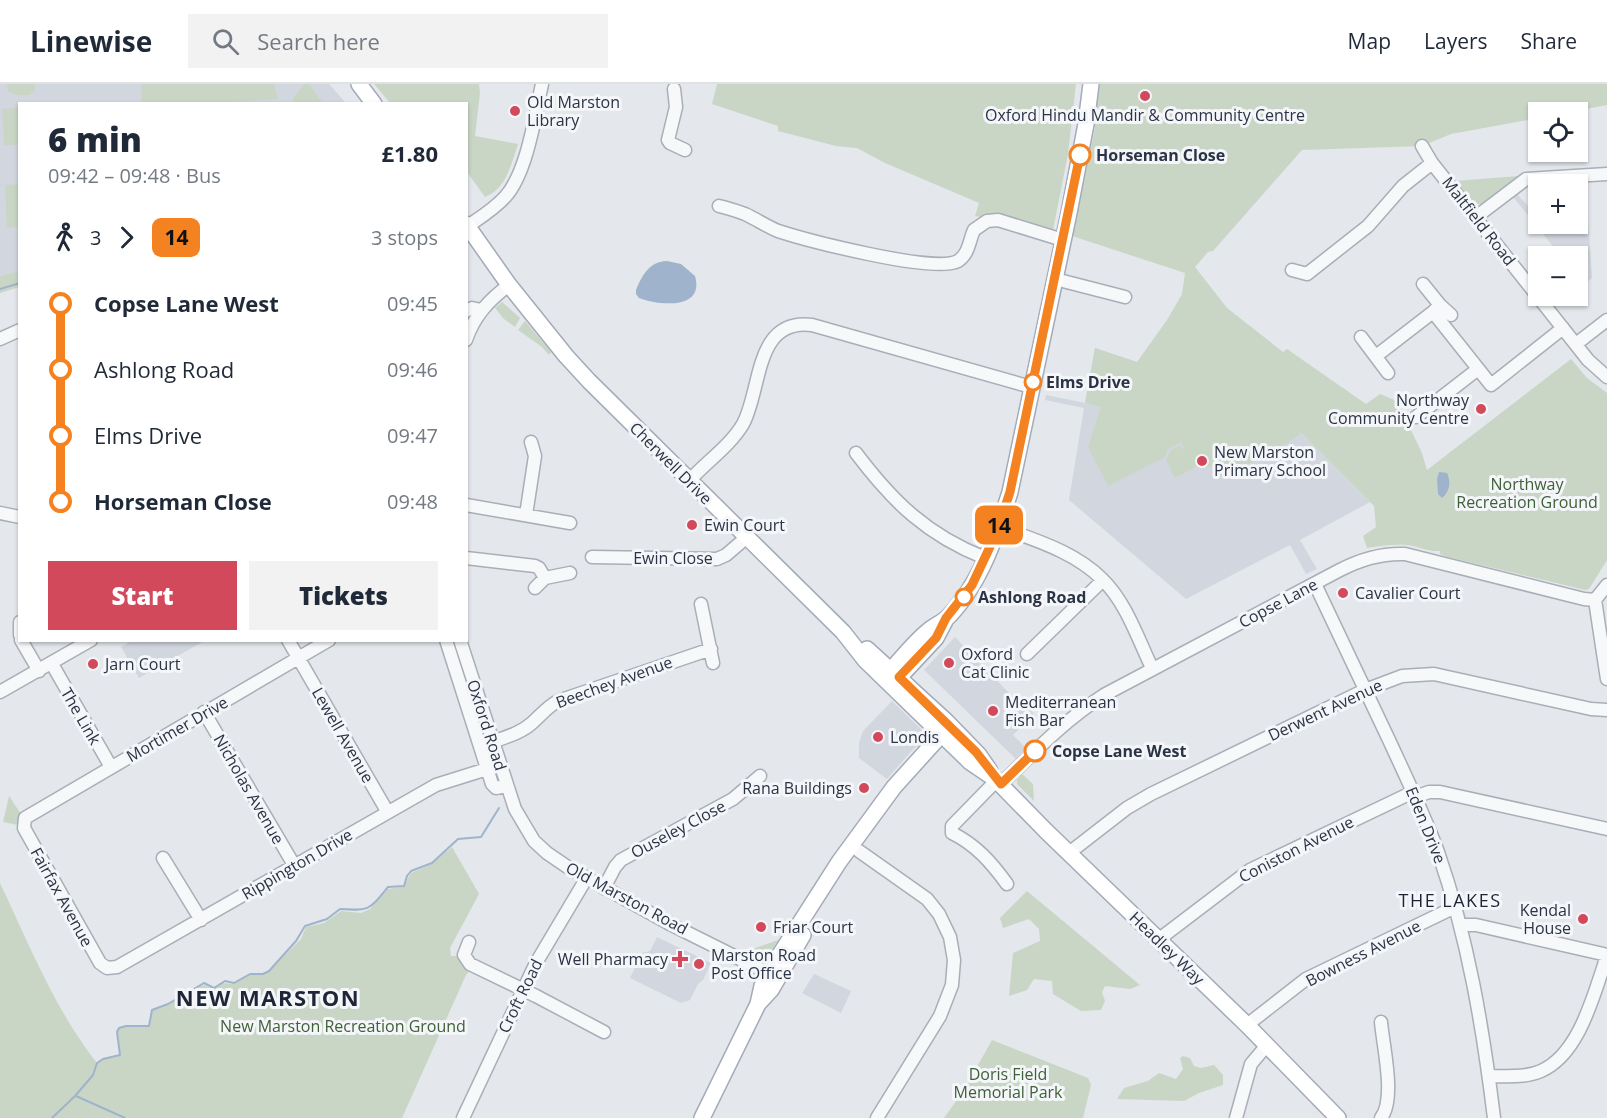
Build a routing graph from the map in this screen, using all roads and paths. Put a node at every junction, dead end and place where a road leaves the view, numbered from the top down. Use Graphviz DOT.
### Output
graph roads {
  1 [pos="360,84"];
  2 [pos="542,84"];
  3 [pos="1091,84"];
  4 [pos="675,89"];
  5 [pos="373,102"];
  6 [pos="1422,146"];
  7 [pos="685,150"];
  8 [pos="1432,163"];
  9 [pos="1607,174"];
  10 [pos="719,206"];
  11 [pos="1476,217"];
  12 [pos="468,224"];
  13 [pos="468,226"];
  14 [pos="1063,240"];
  15 [pos="1292,270"];
  16 [pos="1055,279"];
  17 [pos="1423,284"];
  18 [pos="509,285"];
  19 [pos="1125,297"];
  20 [pos="1436,308"];
  21 [pos="468,310"];
  22 [pos="481,310"];
  23 [pos="1451,315"];
  24 [pos="1607,320"];
  25 [pos="1563,328"];
  26 [pos="18,331"];
  27 [pos="468,334"];
  28 [pos="1361,337"];
  29 [pos="0,339"];
  30 [pos="1576,344"];
  31 [pos="1376,356"];
  32 [pos="1478,369"];
  33 [pos="1388,373"];
  34 [pos="1607,377"];
  35 [pos="1031,387"];
  36 [pos="1416,417"];
  37 [pos="531,442"];
  38 [pos="856,453"];
  39 [pos="689,481"];
  40 [pos="468,505"];
  41 [pos="0,513"];
  42 [pos="526,515"];
  43 [pos="18,517"];
  44 [pos="570,523"];
  45 [pos="1016,533"];
  46 [pos="747,537"];
  47 [pos="592,557"];
  48 [pos="468,558"];
  49 [pos="985,558"];
  50 [pos="570,573"];
  51 [pos="545,578"];
  52 [pos="1102,580"];
  53 [pos="1315,584"];
  54 [pos="1607,585"];
  55 [pos="535,588"];
  56 [pos="1595,600"];
  57 [pos="701,604"];
  58 [pos="843,632"];
  59 [pos="22,642"];
  60 [pos="88,642"];
  61 [pos="289,642"];
  62 [pos="326,642"];
  63 [pos="447,642"];
  64 [pos="461,642"];
  65 [pos="711,649"];
  66 [pos="1027,654"];
  67 [pos="298,658"];
  68 [pos="713,663"];
  69 [pos="52,664"];
  70 [pos="1152,668"];
  71 [pos="39,671"];
  72 [pos="891,678"];
  73 [pos="1607,678"];
  74 [pos="1365,690"];
  75 [pos="0,692"];
  76 [pos="1607,710"];
  77 [pos="204,712"];
  78 [pos="949,731"];
  79 [pos="492,742"];
  80 [pos="111,767"];
  81 [pos="487,769"];
  82 [pos="760,776"];
  83 [pos="998,781"];
  84 [pos="506,786"];
  85 [pos="1414,794"];
  86 [pos="891,800"];
  87 [pos="387,812"];
  88 [pos="25,818"];
  89 [pos="1607,829"];
  90 [pos="859,850"];
  91 [pos="1069,853"];
  92 [pos="163,858"];
  93 [pos="294,865"];
  94 [pos="843,866"];
  95 [pos="585,879"];
  96 [pos="1007,884"];
  97 [pos="604,888"];
  98 [pos="1455,907"];
  99 [pos="201,920"];
  100 [pos="1460,925"];
  101 [pos="1158,940"];
  102 [pos="469,942"];
  103 [pos="1607,956"];
  104 [pos="111,968"];
  105 [pos="773,975"];
  106 [pos="522,990"];
  107 [pos="1381,1022"];
  108 [pos="1247,1026"];
  109 [pos="604,1032"];
  110 [pos="1267,1045"];
  111 [pos="1489,1076"];
  112 [pos="463,1118"];
  113 [pos="702,1118"];
  114 [pos="877,1118"];
  115 [pos="1236,1118"];
  116 [pos="1338,1118"];
  117 [pos="1381,1118"];
  118 [pos="1494,1118"];
  1 -- 5 [label="main road"];
  2 -- 12 [label="street"];
  3 -- 14 [label="main road"];
  4 -- 7 [label="street"];
  6 -- 8 [label="street, Maltfield Road"];
  8 -- 11 [label="street, Maltfield Road"];
  8 -- 15 [label="street"];
  9 -- 11 [label="street"];
  10 -- 14 [label="street"];
  11 -- 25 [label="street, Maltfield Road"];
  13 -- 18 [label="main road, Cherwell Drive"];
  14 -- 16 [label="main road"];
  16 -- 19 [label="street"];
  16 -- 35 [label="main road"];
  17 -- 20 [label="street"];
  18 -- 22 [label="street"];
  18 -- 39 [label="main road, Cherwell Drive"];
  20 -- 23 [label="street"];
  20 -- 31 [label="street"];
  20 -- 32 [label="street"];
  21 -- 22 [label="street"];
  22 -- 27 [label="street"];
  24 -- 30 [label="street"];
  25 -- 30 [label="street, Maltfield Road"];
  25 -- 32 [label="street"];
  26 -- 29 [label="street"];
  28 -- 31 [label="street"];
  30 -- 34 [label="street, Maltfield Road"];
  31 -- 33 [label="street"];
  32 -- 36 [label="street"];
  35 -- 39 [label="street"];
  35 -- 49 [label="main road"];
  37 -- 42 [label="street"];
  38 -- 49 [label="street"];
  39 -- 46 [label="main road, Cherwell Drive"];
  40 -- 42 [label="street"];
  41 -- 43 [label="street"];
  42 -- 44 [label="street"];
  45 -- 52 [label="street"];
  46 -- 47 [label="street, Ewin Close"];
  46 -- 58 [label="main road, Cherwell Drive"];
  48 -- 51 [label="street"];
  49 -- 72 [label="main road"];
  50 -- 51 [label="street"];
  51 -- 55 [label="street"];
  52 -- 66 [label="street"];
  52 -- 70 [label="street"];
  53 -- 56 [label="street, Copse Lane"];
  53 -- 70 [label="street, Copse Lane"];
  53 -- 74 [label="street, Eden Drive"];
  54 -- 56 [label="street"];
  56 -- 73 [label="street"];
  57 -- 65 [label="street"];
  58 -- 72 [label="main road, Cherwell Drive"];
  58 -- 72 [label="main road, Cherwell Drive"];
  59 -- 71 [label="street"];
  60 -- 69 [label="street"];
  61 -- 67 [label="street, Lewell Avenue"];
  62 -- 67 [label="street, Mortimer Drive"];
  63 -- 81 [label="street, Oxford Road"];
  64 -- 79 [label="street, Oxford Road"];
  65 -- 68 [label="street"];
  65 -- 79 [label="street, Beechey Avenue"];
  67 -- 77 [label="street, Mortimer Drive"];
  67 -- 87 [label="street, Lewell Avenue"];
  69 -- 71 [label="street"];
  69 -- 80 [label="street, The Link"];
  70 -- 83 [label="street, Copse Lane"];
  71 -- 75 [label="street"];
  72 -- 78 [label="main road, Cherwell Drive"];
  74 -- 76 [label="street, Derwent Avenue"];
  74 -- 85 [label="street, Eden Drive"];
  74 -- 91 [label="street, Derwent Avenue"];
  77 -- 80 [label="street, Mortimer Drive"];
  77 -- 93 [label="street, Nicholas Avenue"];
  78 -- 83 [label="main road, Headley Way"];
  78 -- 86 [label="main road"];
  79 -- 84 [label="street, Oxford Road"];
  80 -- 88 [label="street, Mortimer Drive"];
  81 -- 84 [label="street, Oxford Road"];
  81 -- 87 [label="street, Rippington Drive"];
  82 -- 97 [label="street, Ouseley Close"];
  83 -- 91 [label="main road, Headley Way"];
  83 -- 96 [label="street, Copse Lane"];
  84 -- 95 [label="street, Old Marston Road"];
  85 -- 89 [label="street, Coniston Avenue"];
  85 -- 98 [label="street, Eden Drive"];
  85 -- 101 [label="street, Coniston Avenue"];
  86 -- 90 [label="main road"];
  86 -- 94 [label="main road"];
  87 -- 93 [label="street, Rippington Drive"];
  88 -- 104 [label="street, Fairfax Avenue"];
  90 -- 94 [label="main road"];
  90 -- 114 [label="street"];
  91 -- 101 [label="main road, Headley Way"];
  92 -- 99 [label="street"];
  93 -- 99 [label="street, Rippington Drive"];
  94 -- 105 [label="main road"];
  95 -- 97 [label="street, Old Marston Road"];
  95 -- 106 [label="street, Croft Road"];
  97 -- 105 [label="street, Old Marston Road"];
  98 -- 100 [label="street, Eden Drive"];
  98 -- 108 [label="street, Bowness Avenue"];
  99 -- 104 [label="street, Rippington Drive"];
  100 -- 103 [label="street"];
  100 -- 111 [label="street, Eden Drive"];
  101 -- 108 [label="main road, Headley Way"];
  102 -- 106 [label="street"];
  103 -- 111 [label="street"];
  105 -- 113 [label="main road"];
  106 -- 109 [label="street"];
  106 -- 112 [label="street, Croft Road"];
  107 -- 117 [label="street"];
  108 -- 110 [label="main road, Headley Way"];
  110 -- 115 [label="street"];
  110 -- 116 [label="main road, Headley Way"];
  111 -- 118 [label="street, Eden Drive"];
}
